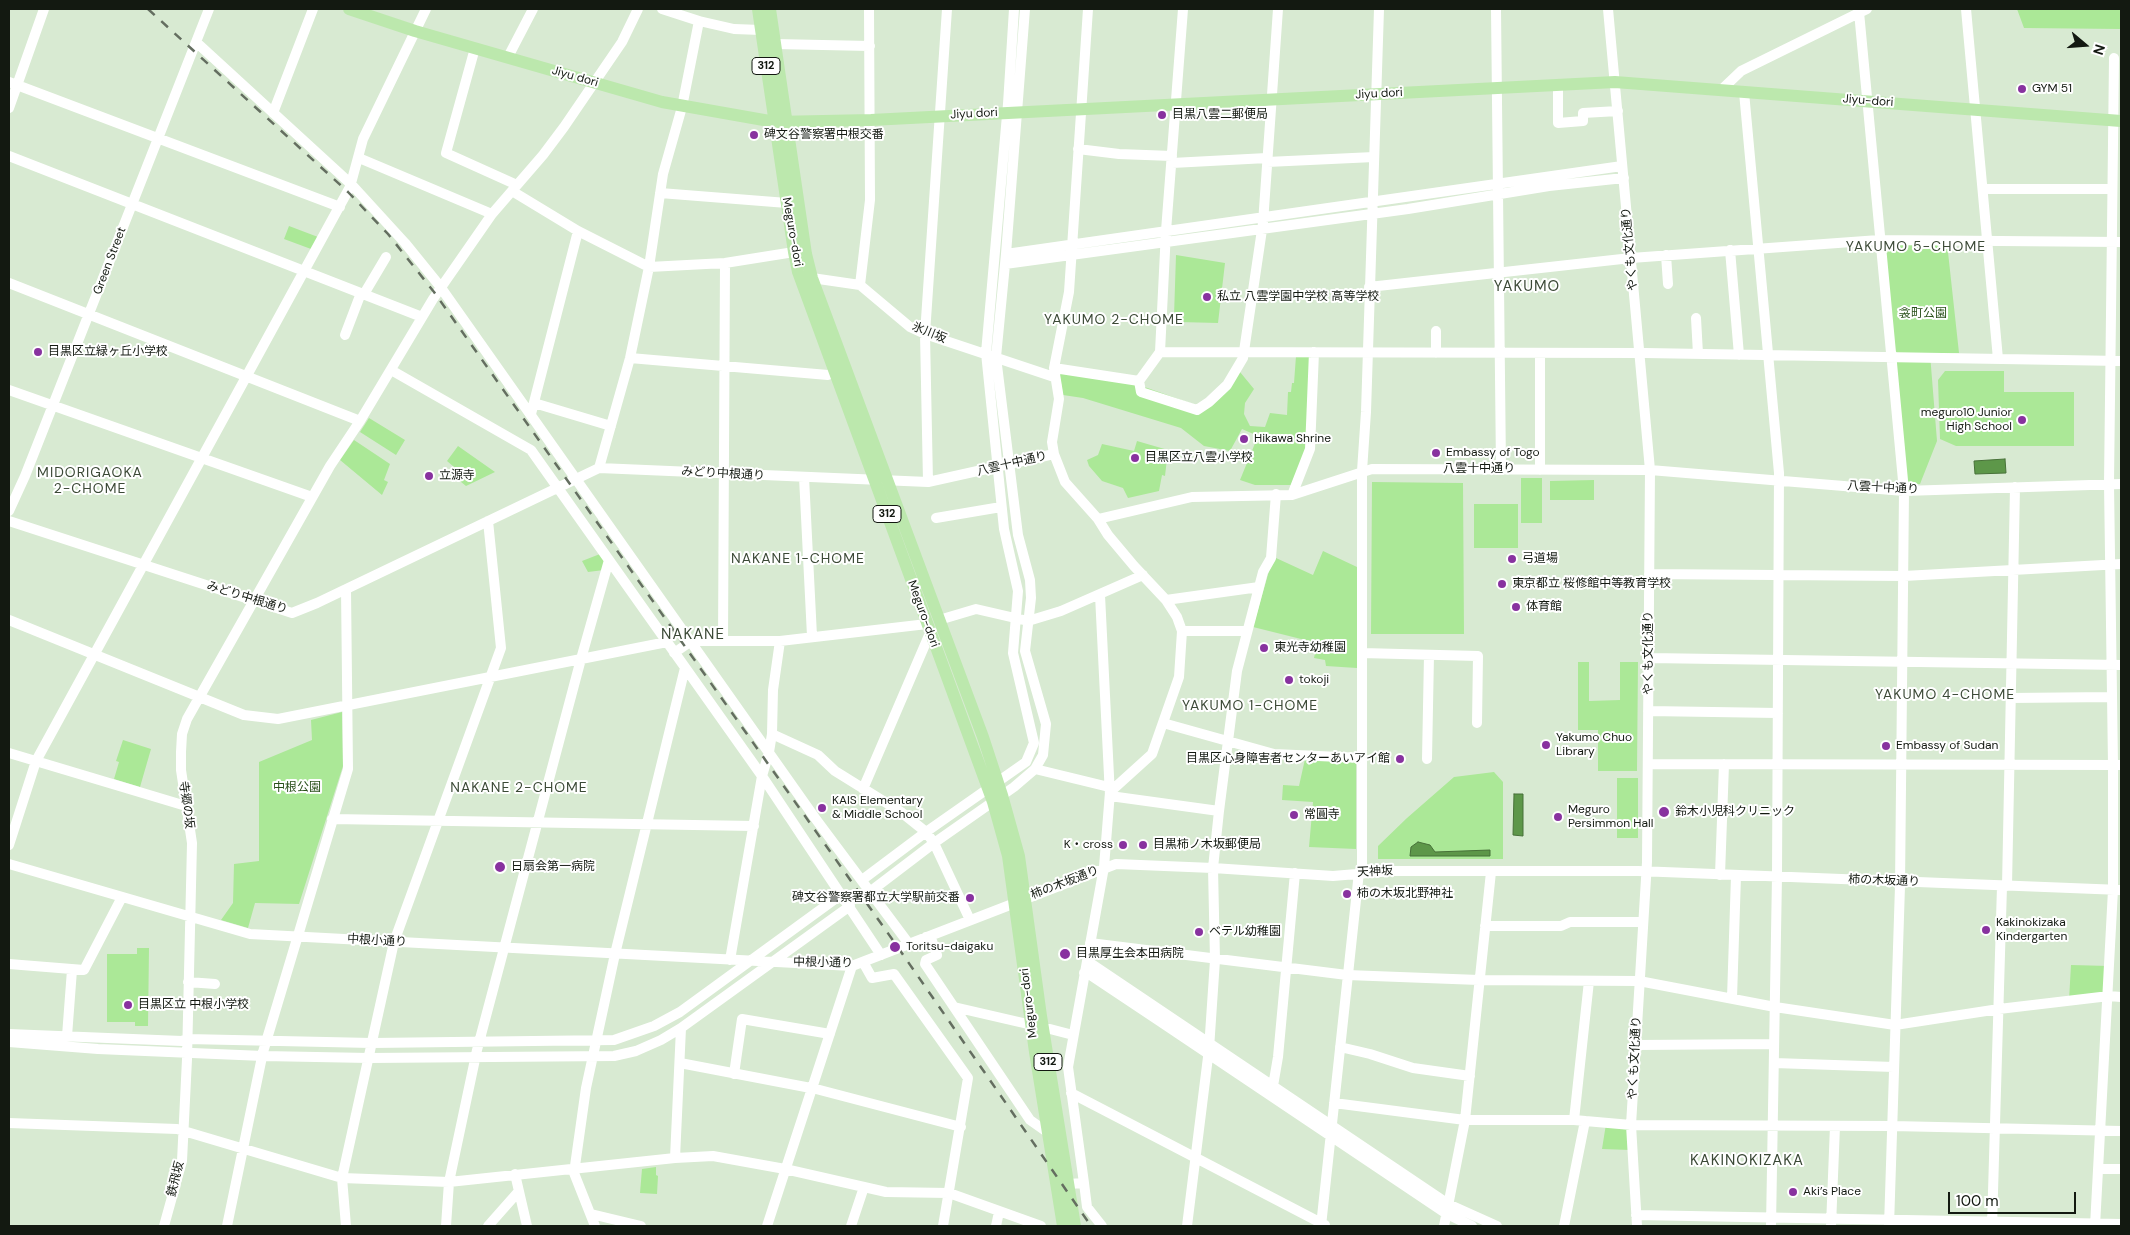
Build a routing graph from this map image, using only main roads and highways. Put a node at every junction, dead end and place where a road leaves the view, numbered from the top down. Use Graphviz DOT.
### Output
graph roads {
  1 [pos="349,9"];
  2 [pos="758,9"];
  3 [pos="770,9"];
  4 [pos="1615,82"];
  5 [pos="2118,121"];
  6 [pos="781,122"];
  7 [pos="881,481"];
  8 [pos="1037,1027"];
  9 [pos="1063,1226"];
  10 [pos="1075,1226"];
  1 -- 6 [label="main road, Jiyu dori"];
  2 -- 6 [label="main road, Meguro-dori / 312"];
  3 -- 6 [label="main road, Meguro-dori / 312"];
  4 -- 5 [label="main road, Jiyu-dori"];
  4 -- 6 [label="main road, Jiyu dori"];
  6 -- 7 [label="main road, Meguro-dori / 312"];
  6 -- 7 [label="main road, Meguro-dori / 312"];
  7 -- 8 [label="main road, Meguro-dori / 312"];
  8 -- 9 [label="main road, Meguro-dori / 312"];
  8 -- 10 [label="main road, Meguro-dori / 312"];
}
